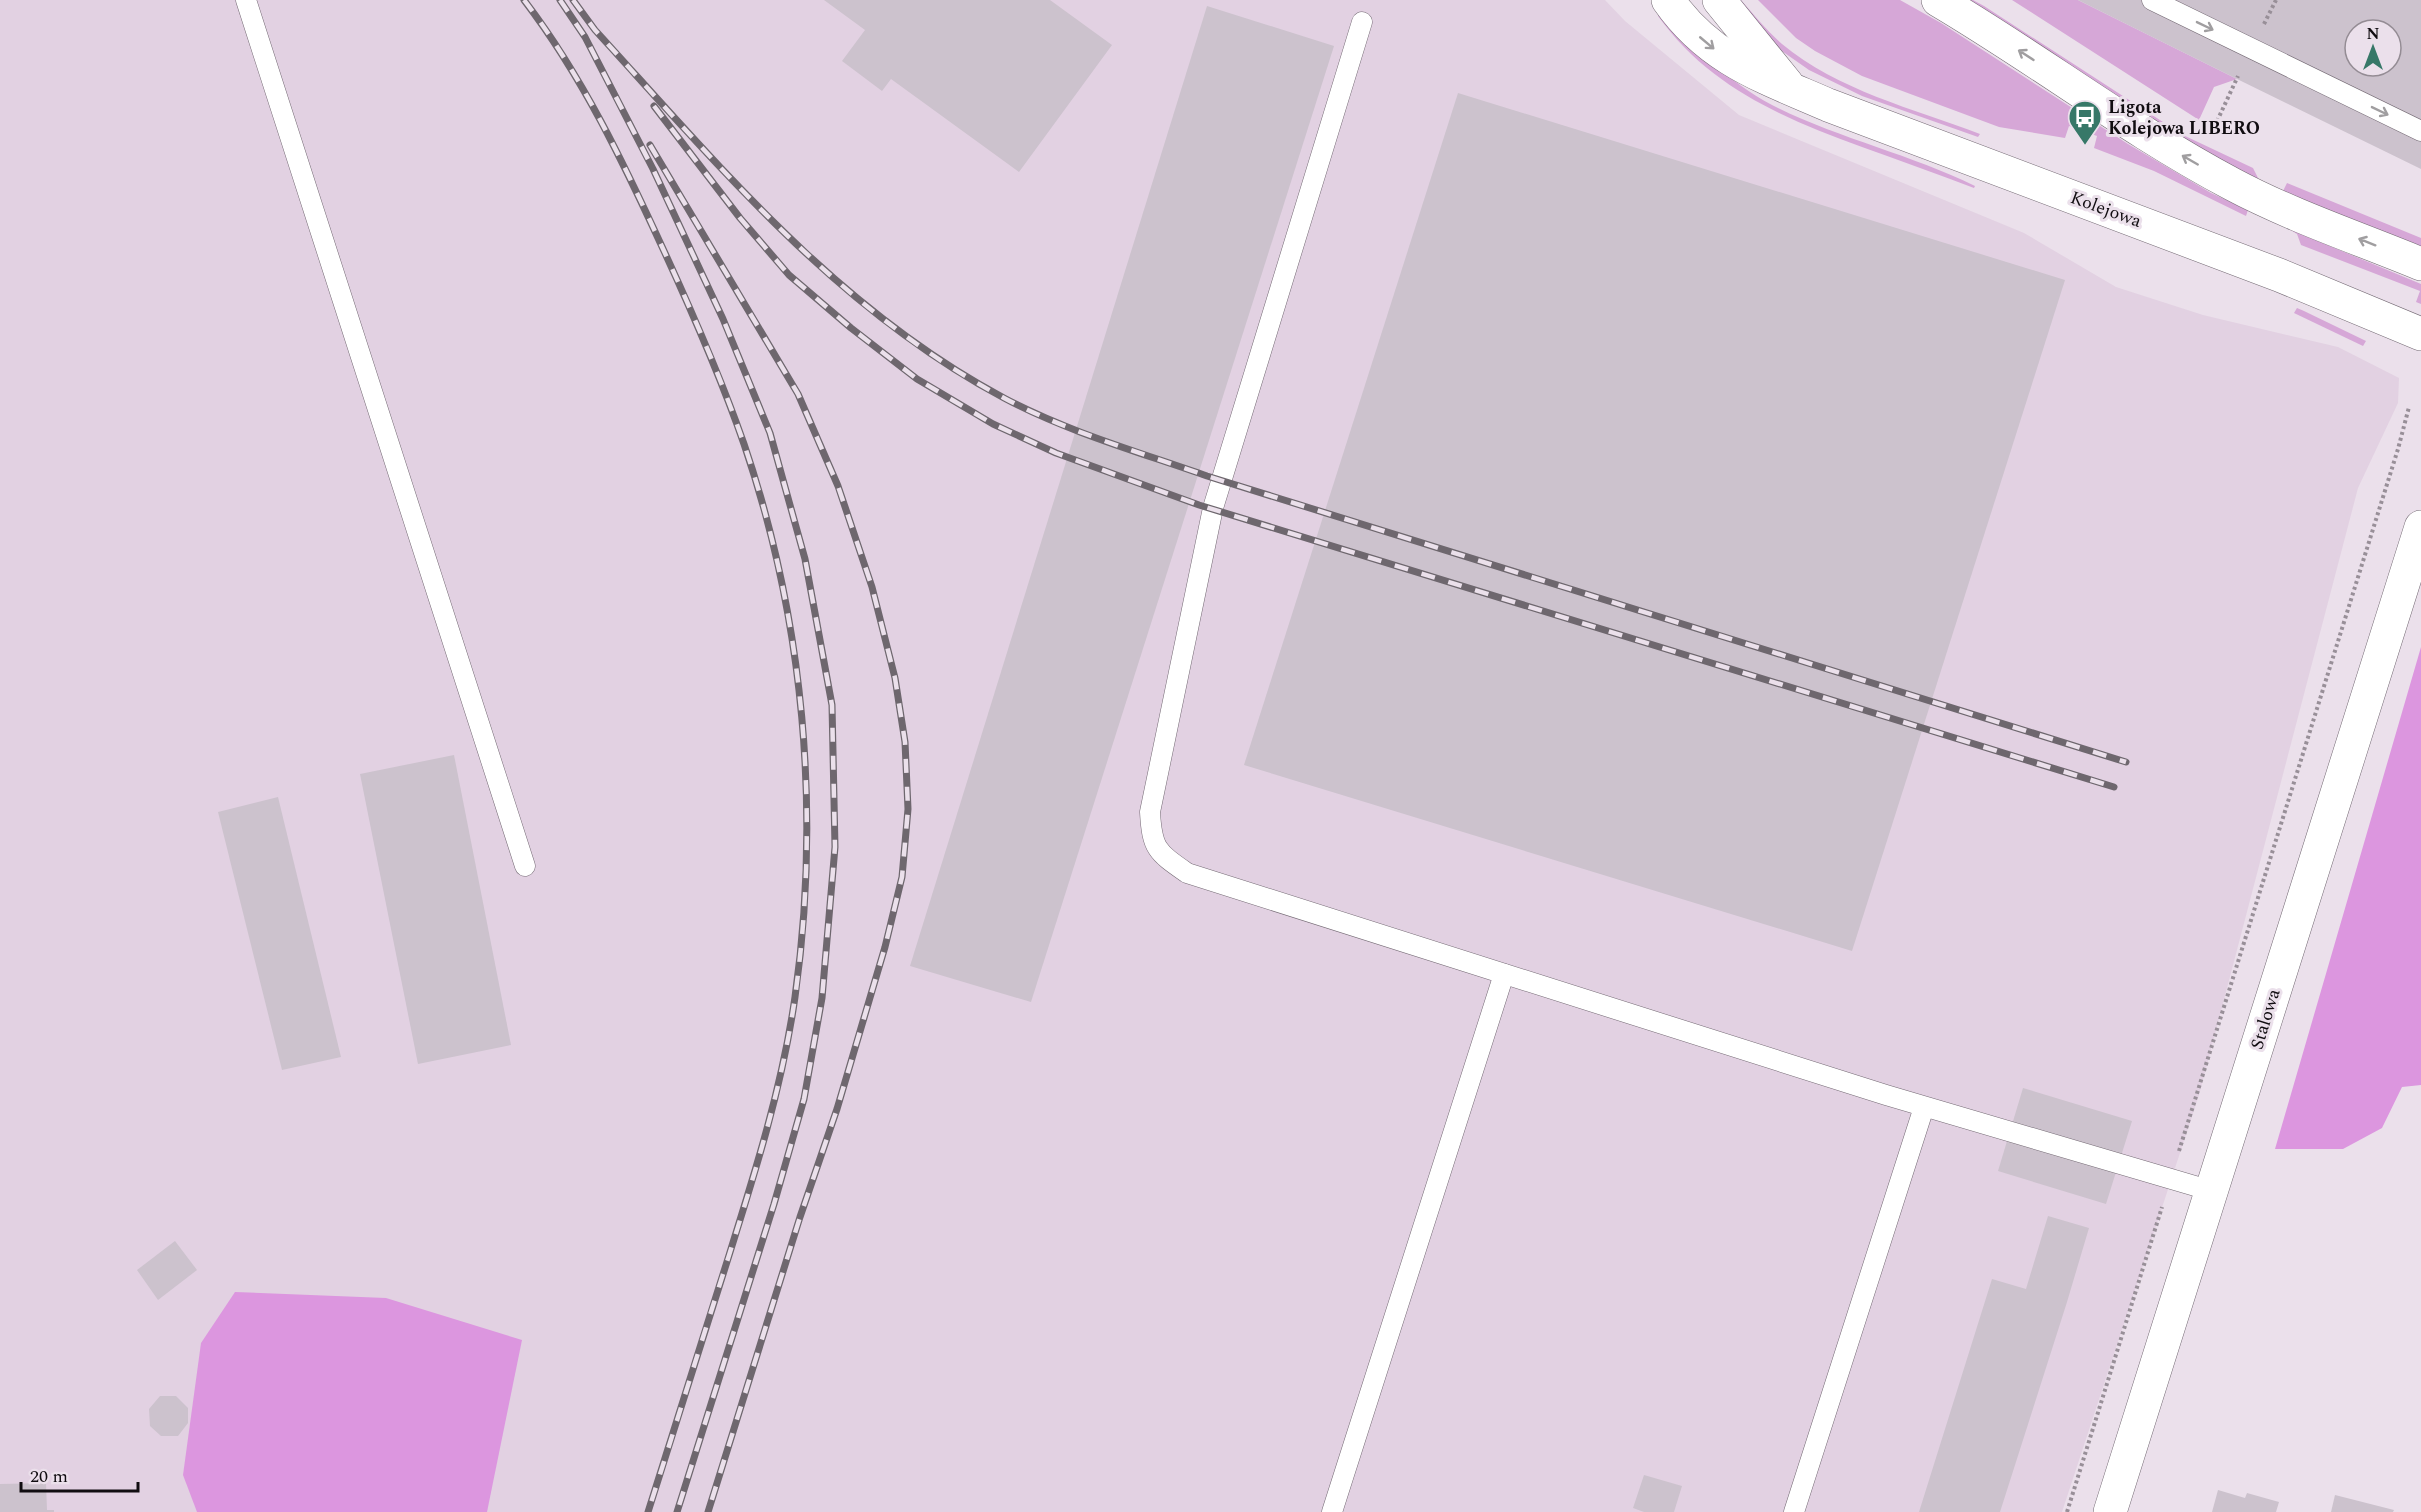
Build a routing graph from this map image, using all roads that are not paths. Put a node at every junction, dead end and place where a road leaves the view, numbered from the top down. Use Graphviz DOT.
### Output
graph roads {
  1 [pos="246,0"];
  2 [pos="1668,0"];
  3 [pos="1719,0"];
  4 [pos="1938,0"];
  5 [pos="2152,0"];
  6 [pos="1362,22"];
  7 [pos="1790,87"];
  8 [pos="2421,131"];
  9 [pos="2421,264"];
  10 [pos="2417,336"];
  11 [pos="2421,527"];
  12 [pos="525,866"];
  13 [pos="1504,974"];
  14 [pos="1924,1107"];
  15 [pos="2212,1191"];
  16 [pos="1332,1512"];
  17 [pos="1794,1512"];
  18 [pos="2110,1512"];
  1 -- 12 [label="lane"];
  2 -- 7 [label="street, Kolejowa, one-way"];
  3 -- 7 [label="street, Kolejowa"];
  9 -- 4 [label="street, one-way"];
  5 -- 8 [label="lane, one-way"];
  6 -- 13 [label="lane"];
  7 -- 10 [label="street, Kolejowa"];
  11 -- 15 [label="street, Stalowa"];
  13 -- 14 [label="lane"];
  13 -- 16 [label="lane"];
  14 -- 15 [label="lane"];
  14 -- 17 [label="lane"];
  15 -- 18 [label="street, Stalowa"];
}
